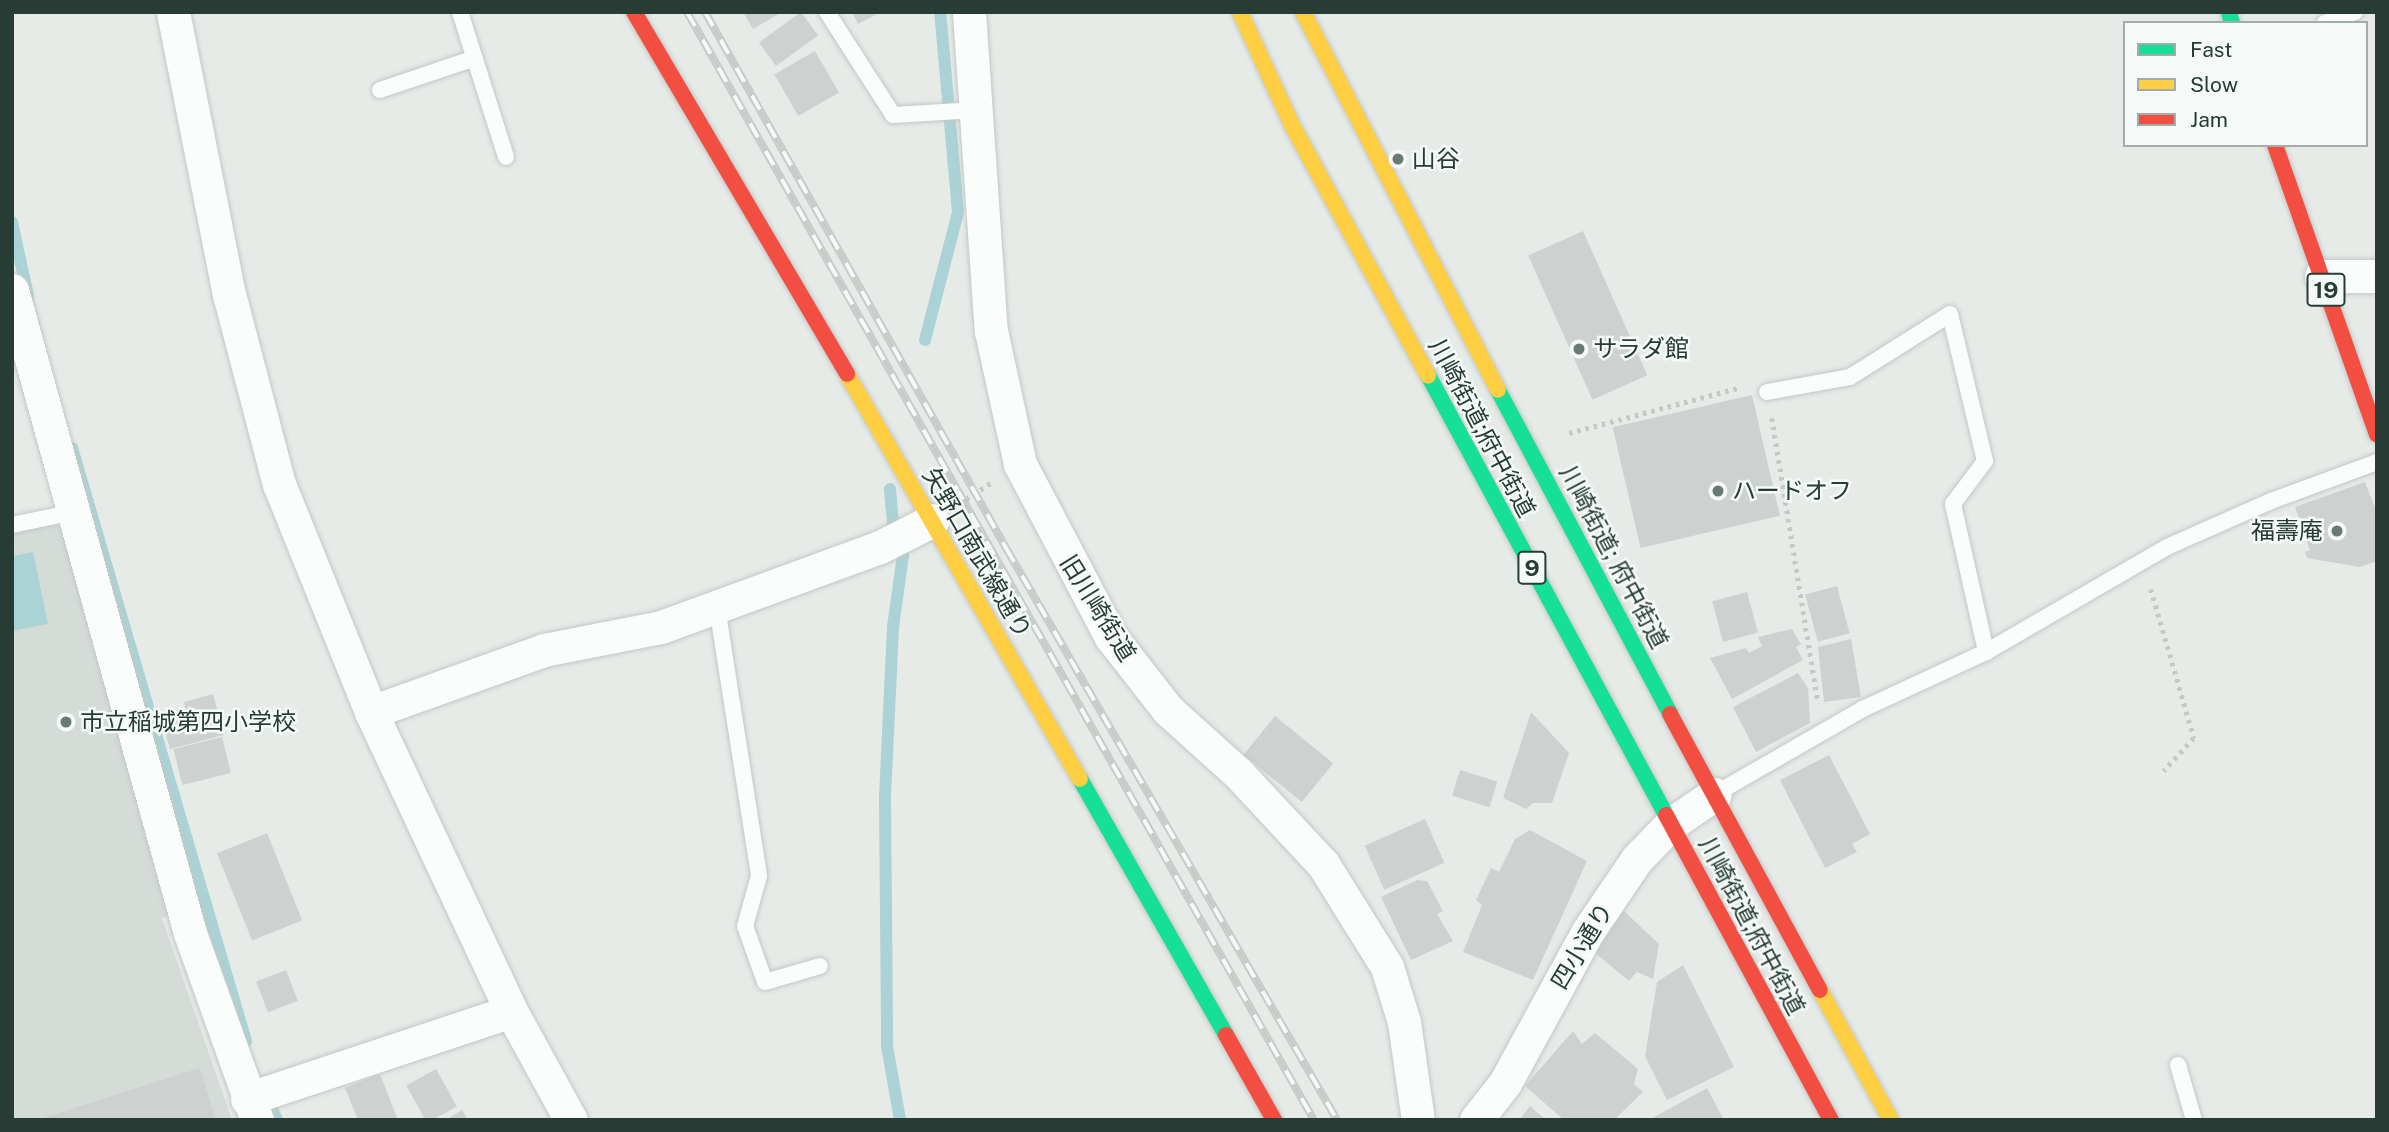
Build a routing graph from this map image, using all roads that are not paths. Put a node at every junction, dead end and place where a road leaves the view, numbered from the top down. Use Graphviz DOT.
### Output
graph roads {
  1 [pos="173,12"];
  2 [pos="460,12"];
  3 [pos="635,12"];
  4 [pos="827,12"];
  5 [pos="969,12"];
  6 [pos="1240,12"];
  7 [pos="1303,12"];
  8 [pos="2356,12"];
  9 [pos="2331,21"];
  10 [pos="475,58"];
  11 [pos="380,90"];
  12 [pos="976,110"];
  13 [pos="2276,147"];
  14 [pos="506,157"];
  15 [pos="2321,276"];
  16 [pos="2377,276"];
  17 [pos="12,290"];
  18 [pos="1767,392"];
  19 [pos="2377,435"];
  20 [pos="2377,463"];
  21 [pos="74,512"];
  22 [pos="12,525"];
  23 [pos="907,533"];
  24 [pos="718,607"];
  25 [pos="1986,652"];
  26 [pos="371,712"];
  27 [pos="1715,793"];
  28 [pos="1671,824"];
  29 [pos="820,966"];
  30 [pos="511,1011"];
  31 [pos="2178,1065"];
  32 [pos="252,1110"];
  33 [pos="571,1120"];
  34 [pos="1274,1120"];
  35 [pos="1418,1120"];
  36 [pos="1476,1120"];
  37 [pos="1831,1120"];
  38 [pos="1891,1120"];
  39 [pos="2194,1120"];
  1 -- 26 [label="street"];
  2 -- 10 [label="lane"];
  3 -- 23 [label="main road, 矢野口南武線通り"];
  4 -- 12 [label="lane"];
  5 -- 12 [label="street, 旧川崎街道"];
  6 -- 28 [label="main road, 川崎街道;府中街道 / 9"];
  7 -- 27 [label="main road, 川崎街道; 府中街道 / 9"];
  8 -- 9 [label="lane"];
  10 -- 11 [label="lane"];
  10 -- 14 [label="lane"];
  12 -- 35 [label="street, 旧川崎街道"];
  13 -- 15 [label="main road, 19"];
  15 -- 16 [label="street"];
  15 -- 19 [label="main road, 19"];
  17 -- 21 [label="street"];
  18 -- 25 [label="lane"];
  20 -- 25 [label="lane"];
  21 -- 22 [label="lane"];
  21 -- 32 [label="street"];
  23 -- 24 [label="street"];
  23 -- 34 [label="main road, 矢野口南武線通り"];
  24 -- 26 [label="street"];
  24 -- 29 [label="lane"];
  25 -- 27 [label="lane"];
  26 -- 30 [label="street"];
  27 -- 28 [label="street, 四小通り"];
  27 -- 38 [label="main road, 川崎街道; 府中街道 / 9"];
  28 -- 36 [label="street, 四小通り"];
  28 -- 37 [label="main road, 川崎街道;府中街道 / 9"];
  30 -- 32 [label="street"];
  30 -- 33 [label="street"];
  31 -- 39 [label="lane"];
}
